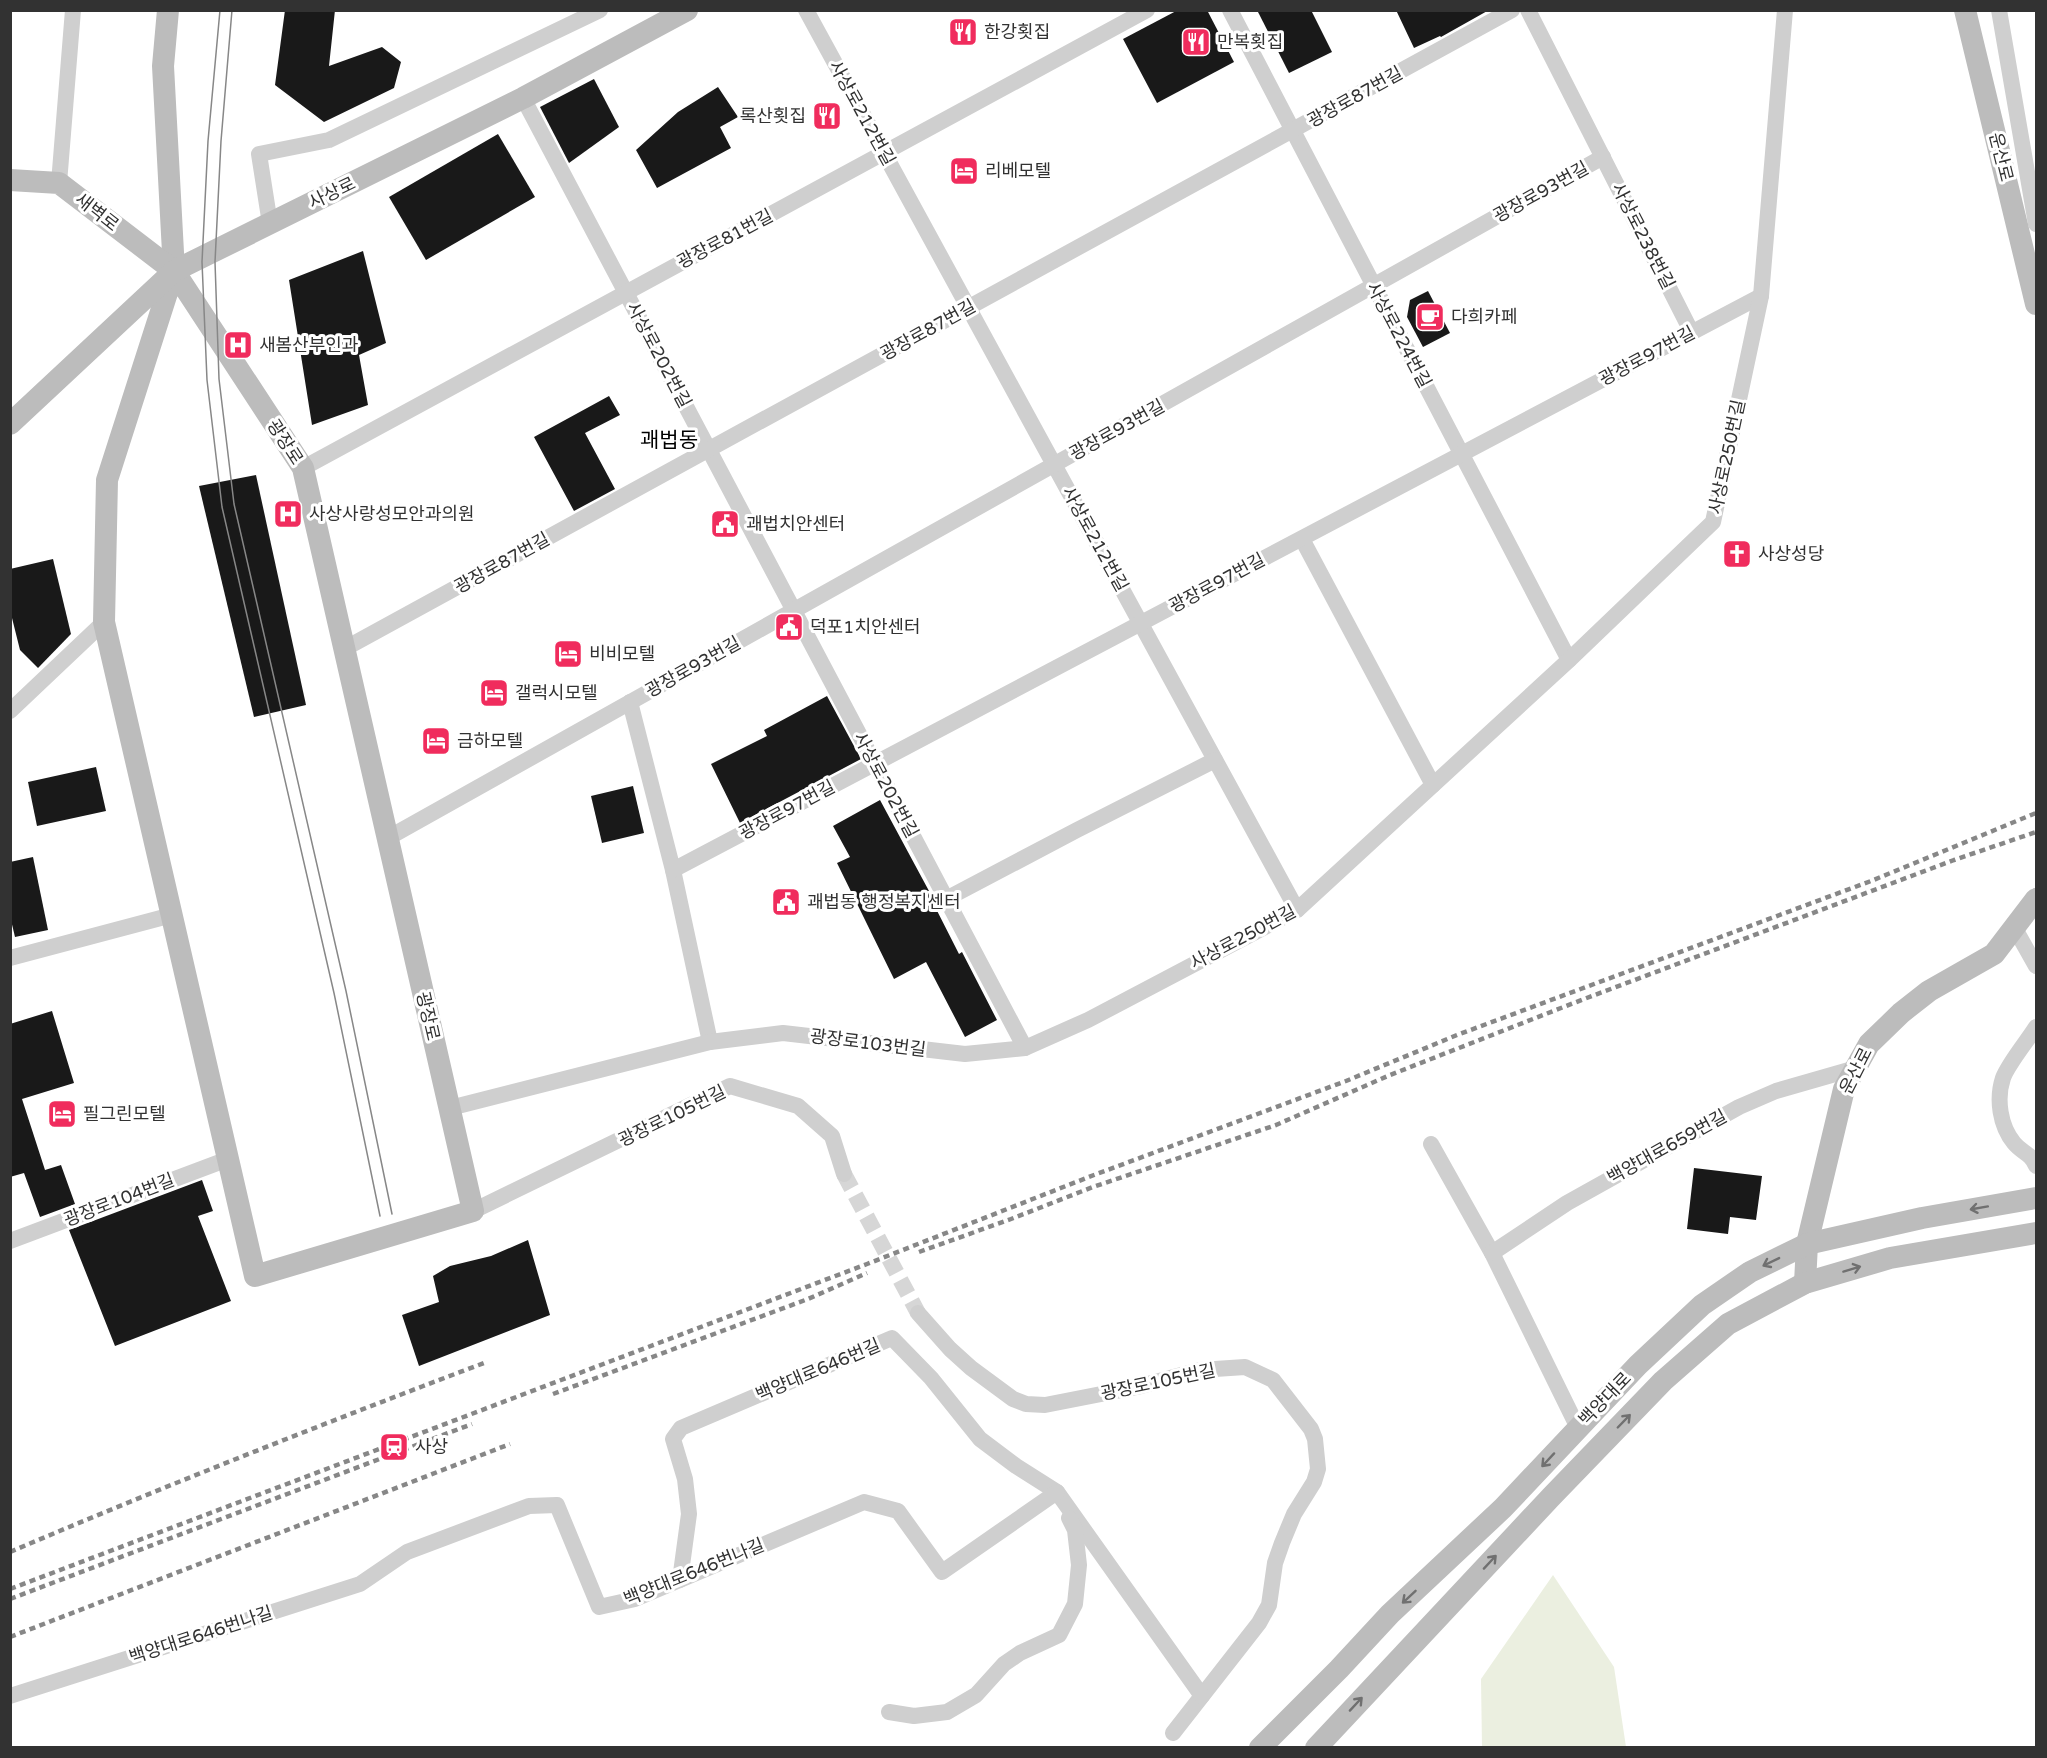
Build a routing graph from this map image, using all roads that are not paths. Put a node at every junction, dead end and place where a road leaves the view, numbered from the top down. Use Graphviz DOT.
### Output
graph roads {
  1 [pos="73,10"];
  2 [pos="168,10"];
  3 [pos="600,10"];
  4 [pos="687,10"];
  5 [pos="806,10"];
  6 [pos="1147,10"];
  7 [pos="1230,10"];
  8 [pos="1512,10"];
  9 [pos="1528,10"];
  10 [pos="1785,10"];
  11 [pos="1965,10"];
  12 [pos="1999,10"];
  13 [pos="523,98"];
  14 [pos="1293,130"];
  15 [pos="884,153"];
  16 [pos="1603,157"];
  17 [pos="10,180"];
  18 [pos="59,183"];
  19 [pos="270,224"];
  20 [pos="2037,224"];
  21 [pos="174,272"];
  22 [pos="1374,286"];
  23 [pos="626,293"];
  24 [pos="1761,296"];
  25 [pos="2037,304"];
  26 [pos="968,308"];
  27 [pos="1692,333"];
  28 [pos="10,424"];
  29 [pos="709,450"];
  30 [pos="1462,454"];
  31 [pos="1054,465"];
  32 [pos="303,468"];
  33 [pos="1302,538"];
  34 [pos="794,611"];
  35 [pos="104,622"];
  36 [pos="1141,624"];
  37 [pos="344,649"];
  38 [pos="1569,660"];
  39 [pos="630,702"];
  40 [pos="10,711"];
  41 [pos="1215,760"];
  42 [pos="875,764"];
  43 [pos="1433,785"];
  44 [pos="386,839"];
  45 [pos="673,870"];
  46 [pos="946,899"];
  47 [pos="2037,899"];
  48 [pos="1297,910"];
  49 [pos="172,915"];
  50 [pos="2014,927"];
  51 [pos="10,958"];
  52 [pos="2037,966"];
  53 [pos="2037,1027"];
  54 [pos="710,1042"];
  55 [pos="1025,1048"];
  56 [pos="1856,1068"];
  57 [pos="450,1108"];
  58 [pos="1431,1144"];
  59 [pos="228,1159"];
  60 [pos="2037,1166"];
  61 [pos="844,1174"];
  62 [pos="2037,1198"];
  63 [pos="473,1211"];
  64 [pos="2037,1233"];
  65 [pos="10,1241"];
  66 [pos="1807,1245"];
  67 [pos="1492,1253"];
  68 [pos="1805,1283"];
  69 [pos="918,1313"];
  70 [pos="1578,1428"];
  71 [pos="1057,1492"];
  72 [pos="680,1580"];
  73 [pos="10,1696"];
  74 [pos="1202,1696"];
  75 [pos="889,1712"];
  76 [pos="1173,1733"];
  77 [pos="1260,1748"];
  78 [pos="1317,1748"];
  1 -- 18 [label="street"];
  2 -- 21 [label="main road"];
  3 -- 19 [label="street"];
  4 -- 13 [label="main road, 사상로"];
  5 -- 15 [label="street, 사상로212번길"];
  6 -- 15 [label="street, 광장로81번길"];
  7 -- 14 [label="street, 사상로224번길"];
  8 -- 14 [label="street, 광장로87번길"];
  9 -- 16 [label="street, 사상로238번길"];
  10 -- 24 [label="street, 사상로250번길"];
  11 -- 25 [label="main road, 운산로"];
  12 -- 20 [label="street"];
  13 -- 19 [label="main road, 사상로"];
  13 -- 23 [label="street, 사상로202번길"];
  14 -- 22 [label="street, 사상로224번길"];
  14 -- 26 [label="street, 광장로87번길"];
  15 -- 23 [label="street, 광장로81번길"];
  15 -- 26 [label="street, 사상로212번길"];
  16 -- 22 [label="street, 광장로93번길"];
  16 -- 27 [label="street, 사상로238번길"];
  17 -- 18 [label="main road, 새벽로"];
  18 -- 21 [label="main road, 새벽로"];
  19 -- 21 [label="main road, 사상로"];
  21 -- 28 [label="main road, 사상로"];
  21 -- 32 [label="main road, 광장로"];
  21 -- 35 [label="main road"];
  22 -- 30 [label="street, 사상로224번길"];
  22 -- 31 [label="street, 광장로93번길"];
  23 -- 29 [label="street, 사상로202번길"];
  23 -- 32 [label="street, 광장로81번길"];
  24 -- 27 [label="street, 광장로97번길"];
  24 -- 38 [label="street, 사상로250번길"];
  26 -- 29 [label="street, 광장로87번길"];
  26 -- 31 [label="street, 사상로212번길"];
  27 -- 30 [label="street, 광장로97번길"];
  29 -- 34 [label="street, 사상로202번길"];
  29 -- 37 [label="street, 광장로87번길"];
  30 -- 33 [label="street, 광장로97번길"];
  30 -- 38 [label="street, 사상로224번길"];
  31 -- 34 [label="street, 광장로93번길"];
  31 -- 36 [label="street, 사상로212번길"];
  32 -- 37 [label="main road, 광장로"];
  33 -- 36 [label="street, 광장로97번길"];
  33 -- 43 [label="street"];
  34 -- 39 [label="street, 광장로93번길"];
  34 -- 42 [label="street, 사상로202번길"];
  35 -- 40 [label="street"];
  35 -- 49 [label="main road"];
  36 -- 41 [label="street, 사상로212번길"];
  36 -- 42 [label="street, 광장로97번길"];
  37 -- 44 [label="main road, 광장로"];
  38 -- 43 [label="street, 사상로250번길"];
  39 -- 44 [label="street, 광장로93번길"];
  39 -- 45 [label="street, 광장로93번길"];
  41 -- 46 [label="street"];
  41 -- 48 [label="street, 사상로212번길"];
  42 -- 45 [label="street, 광장로97번길"];
  42 -- 46 [label="street, 사상로202번길"];
  43 -- 48 [label="street, 사상로250번길"];
  44 -- 57 [label="main road, 광장로"];
  45 -- 54 [label="street"];
  46 -- 55 [label="street, 사상로202번길"];
  47 -- 50 [label="main road, 운산로"];
  48 -- 55 [label="street, 사상로250번길"];
  49 -- 51 [label="street"];
  49 -- 59 [label="main road"];
  50 -- 52 [label="street"];
  50 -- 56 [label="main road, 운산로"];
  53 -- 60 [label="street"];
  54 -- 55 [label="street, 광장로103번길"];
  54 -- 57 [label="street, 광장로103번길"];
  56 -- 66 [label="main road, 운산로"];
  56 -- 67 [label="street, 백양대로659번길"];
  57 -- 63 [label="main road, 광장로"];
  58 -- 67 [label="street"];
  59 -- 63 [label="main road"];
  59 -- 65 [label="street, 광장로104번길"];
  61 -- 63 [label="street, 광장로105번길"];
  62 -- 66 [label="main road, 백양대로, one-way"];
  68 -- 64 [label="main road, 백양대로, one-way"];
  66 -- 68 [label="main road, 운산로"];
  66 -- 70 [label="main road, 백양대로, one-way"];
  67 -- 70 [label="street"];
  78 -- 68 [label="main road, 백양대로, one-way"];
  69 -- 74 [label="street, 광장로105번길"];
  70 -- 77 [label="main road, 백양대로, one-way"];
  71 -- 72 [label="street, 백양대로646번나길"];
  71 -- 72 [label="street, 백양대로646번길"];
  71 -- 74 [label="street, 백양대로646번길"];
  71 -- 75 [label="street"];
  72 -- 73 [label="street, 백양대로646번나길"];
  74 -- 76 [label="street, 광장로105번길"];
}
